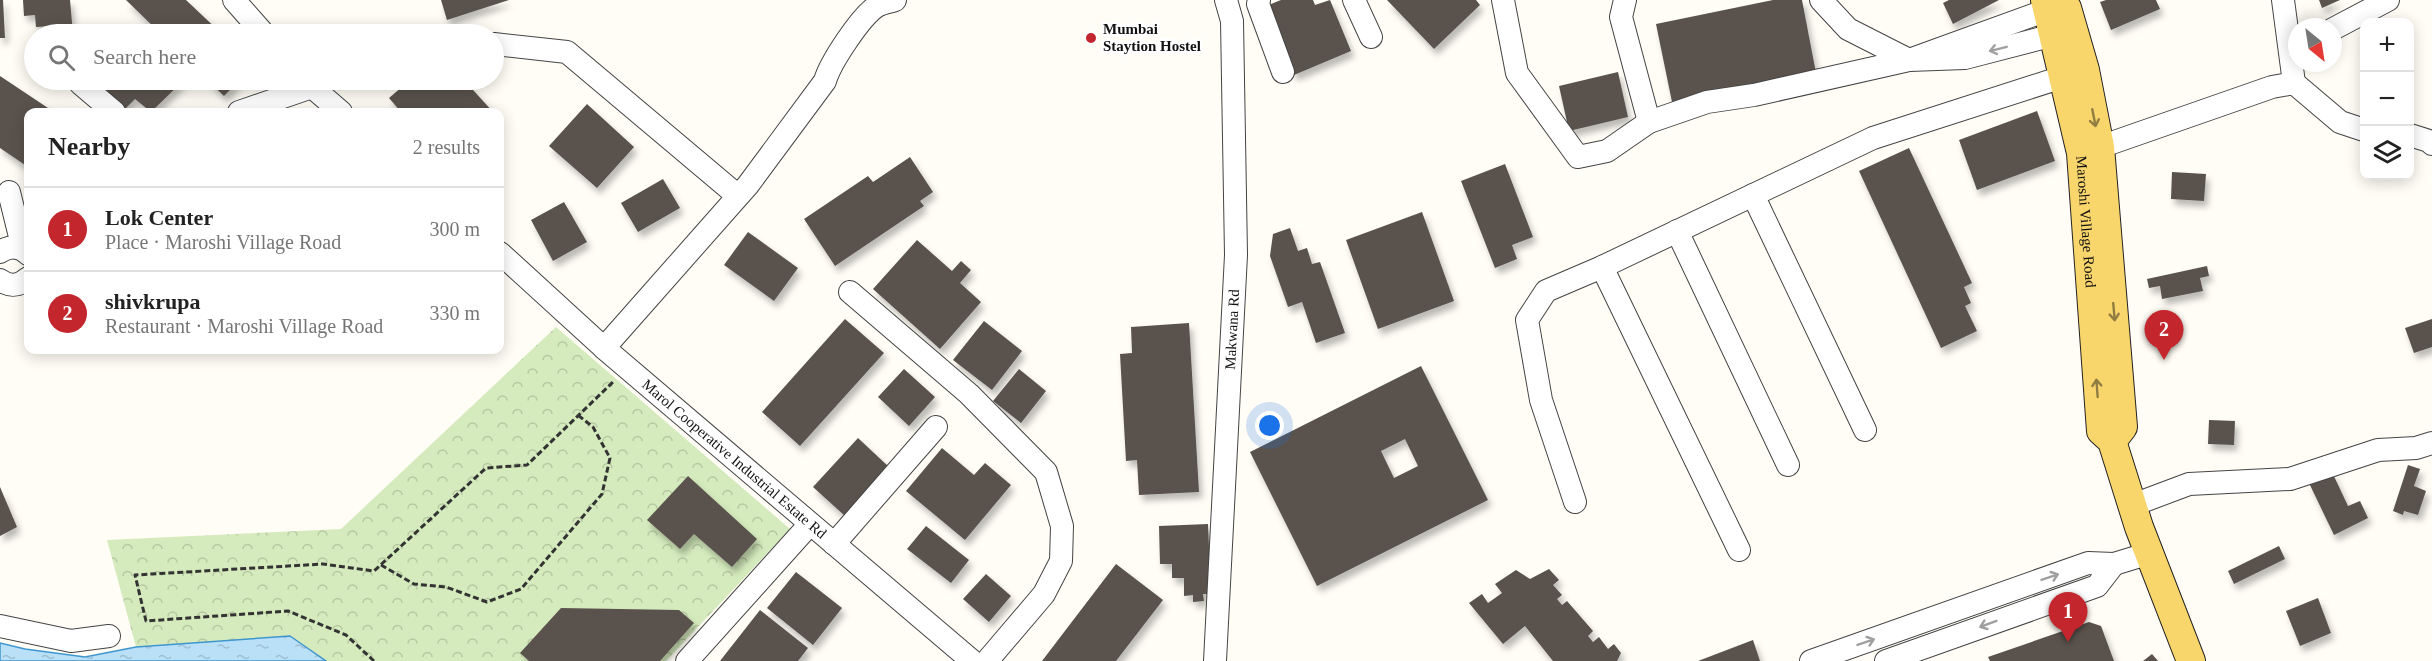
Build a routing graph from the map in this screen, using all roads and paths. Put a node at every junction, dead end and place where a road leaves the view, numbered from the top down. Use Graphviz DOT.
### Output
graph roads {
  1 [pos="234,0"];
  2 [pos="895,0"];
  3 [pos="1226,0"];
  4 [pos="1259,0"];
  5 [pos="1354,0"];
  6 [pos="1503,0"];
  7 [pos="1625,0"];
  8 [pos="1821,0"];
  9 [pos="2283,0"];
  10 [pos="2388,0"];
  11 [pos="2058,13"];
  12 [pos="2288,22"];
  13 [pos="255,24"];
  14 [pos="2342,24"];
  15 [pos="1371,37"];
  16 [pos="504,45"];
  17 [pos="1909,60"];
  18 [pos="1284,72"];
  19 [pos="2294,72"];
  20 [pos="2075,73"];
  21 [pos="2294,83"];
  22 [pos="88,90"];
  23 [pos="291,90"];
  24 [pos="316,90"];
  25 [pos="109,108"];
  26 [pos="249,108"];
  27 [pos="336,108"];
  28 [pos="1649,122"];
  29 [pos="2360,129"];
  30 [pos="2414,136"];
  31 [pos="2432,144"];
  32 [pos="2100,147"];
  33 [pos="12,191"];
  34 [pos="1753,195"];
  35 [pos="738,196"];
  36 [pos="1677,231"];
  37 [pos="24,243"];
  38 [pos="24,251"];
  39 [pos="0,252"];
  40 [pos="504,257"];
  41 [pos="1602,267"];
  42 [pos="0,280"];
  43 [pos="24,281"];
  44 [pos="850,292"];
  45 [pos="604,348"];
  46 [pos="618,377"];
  47 [pos="578,416"];
  48 [pos="936,427"];
  49 [pos="1865,430"];
  50 [pos="2112,441"];
  51 [pos="2432,443"];
  52 [pos="1788,465"];
  53 [pos="1575,502"];
  54 [pos="2133,505"];
  55 [pos="810,524"];
  56 [pos="834,544"];
  57 [pos="1738,550"];
  58 [pos="2150,553"];
  59 [pos="2114,564"];
  60 [pos="381,565"];
  61 [pos="0,626"];
  62 [pos="109,636"];
  63 [pos="374,661"];
  64 [pos="687,661"];
  65 [pos="972,661"];
  66 [pos="987,661"];
  67 [pos="1215,661"];
  68 [pos="1811,661"];
  69 [pos="1886,661"];
  70 [pos="2191,661"];
  1 -- 13 [label="street"];
  2 -- 35 [label="street"];
  3 -- 67 [label="street, Makwana Rd"];
  4 -- 18 [label="street"];
  5 -- 15 [label="street"];
  6 -- 28 [label="street"];
  7 -- 28 [label="street"];
  8 -- 17 [label="street"];
  9 -- 12 [label="street"];
  10 -- 14 [label="street"];
  11 -- 17 [label="street"];
  11 -- 20 [label="main road, Maroshi Village Road"];
  16 -- 35 [label="street"];
  17 -- 28 [label="street"];
  19 -- 21 [label="street"];
  20 -- 32 [label="main road, Maroshi Village Road, one-way"];
  20 -- 34 [label="street"];
  50 -- 20 [label="main road, Maroshi Village Road, one-way"];
  21 -- 29 [label="street"];
  21 -- 32 [label="street"];
  22 -- 25 [label="street"];
  23 -- 26 [label="street"];
  24 -- 27 [label="street"];
  30 -- 31 [label="street"];
  32 -- 50 [label="main road, Maroshi Village Road, one-way"];
  33 -- 37 [label="street"];
  34 -- 36 [label="street"];
  34 -- 49 [label="street"];
  35 -- 45 [label="street"];
  36 -- 41 [label="street"];
  36 -- 52 [label="street"];
  38 -- 39 [label="street"];
  40 -- 45 [label="street, Marol Cooperative Industrial Estate Rd"];
  41 -- 53 [label="street"];
  41 -- 57 [label="street"];
  42 -- 43 [label="street"];
  44 -- 66 [label="street"];
  45 -- 55 [label="street, Marol Cooperative Industrial Estate Rd"];
  46 -- 47 [label="path"];
  47 -- 60 [label="path"];
  47 -- 60 [label="path"];
  48 -- 56 [label="street"];
  50 -- 54 [label="main road, Maroshi Village Road"];
  51 -- 54 [label="street"];
  54 -- 58 [label="main road, Maroshi Village Road"];
  55 -- 56 [label="street, Marol Cooperative Industrial Estate Rd"];
  55 -- 64 [label="street"];
  56 -- 65 [label="street, Marol Cooperative Industrial Estate Rd"];
  58 -- 59 [label="street"];
  58 -- 70 [label="main road, Maroshi Village Road"];
  68 -- 59 [label="street, one-way"];
  59 -- 69 [label="street, one-way"];
  60 -- 63 [label="path"];
  61 -- 62 [label="street"];
}
